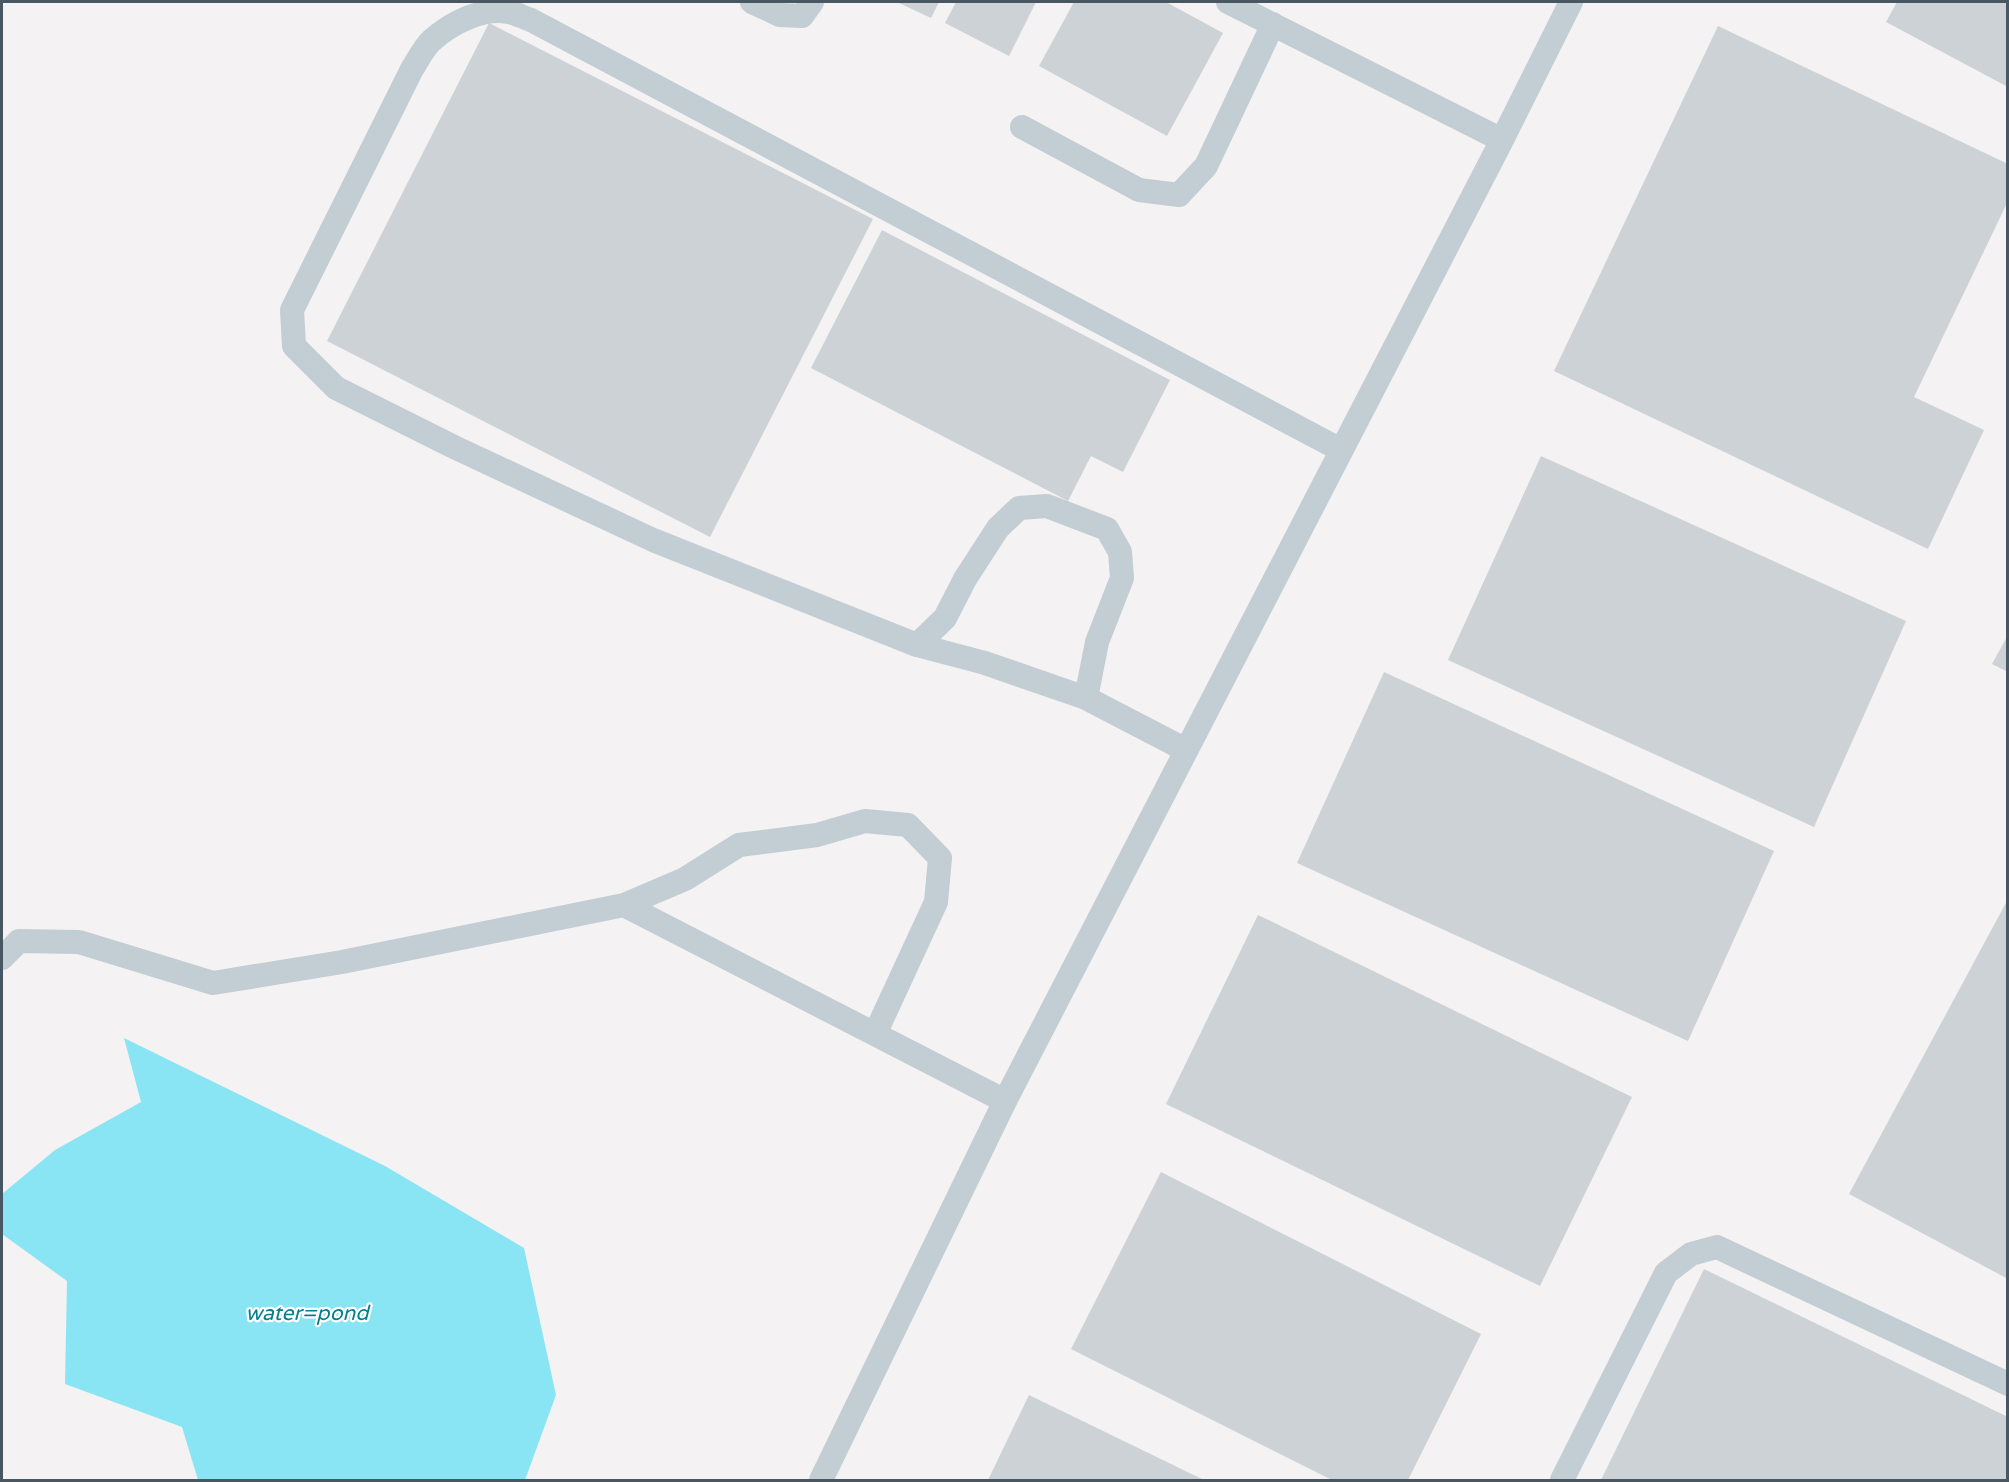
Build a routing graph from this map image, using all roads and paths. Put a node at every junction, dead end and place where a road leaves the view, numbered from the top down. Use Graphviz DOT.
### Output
graph roads {
  1 [pos="752,2"];
  2 [pos="813,2"];
  3 [pos="1228,2"];
  4 [pos="1570,2"];
  5 [pos="1273,24"];
  6 [pos="1022,127"];
  7 [pos="1502,140"];
  8 [pos="1341,450"];
  9 [pos="917,645"];
  10 [pos="1086,698"];
  11 [pos="1186,750"];
  12 [pos="624,905"];
  13 [pos="2,958"];
  14 [pos="875,1034"];
  15 [pos="1005,1101"];
  16 [pos="2007,1384"];
  17 [pos="821,1480"];
  18 [pos="1562,1480"];
  1 -- 2 [label="lane"];
  3 -- 5 [label="lane"];
  4 -- 7 [label="lane"];
  5 -- 6 [label="lane"];
  5 -- 7 [label="lane"];
  7 -- 8 [label="lane"];
  8 -- 9 [label="lane"];
  8 -- 11 [label="lane"];
  9 -- 10 [label="lane"];
  9 -- 10 [label="lane"];
  10 -- 11 [label="lane"];
  11 -- 15 [label="lane"];
  12 -- 13 [label="lane"];
  12 -- 14 [label="lane"];
  12 -- 14 [label="lane"];
  14 -- 15 [label="lane"];
  15 -- 17 [label="lane"];
  16 -- 18 [label="lane"];
}
